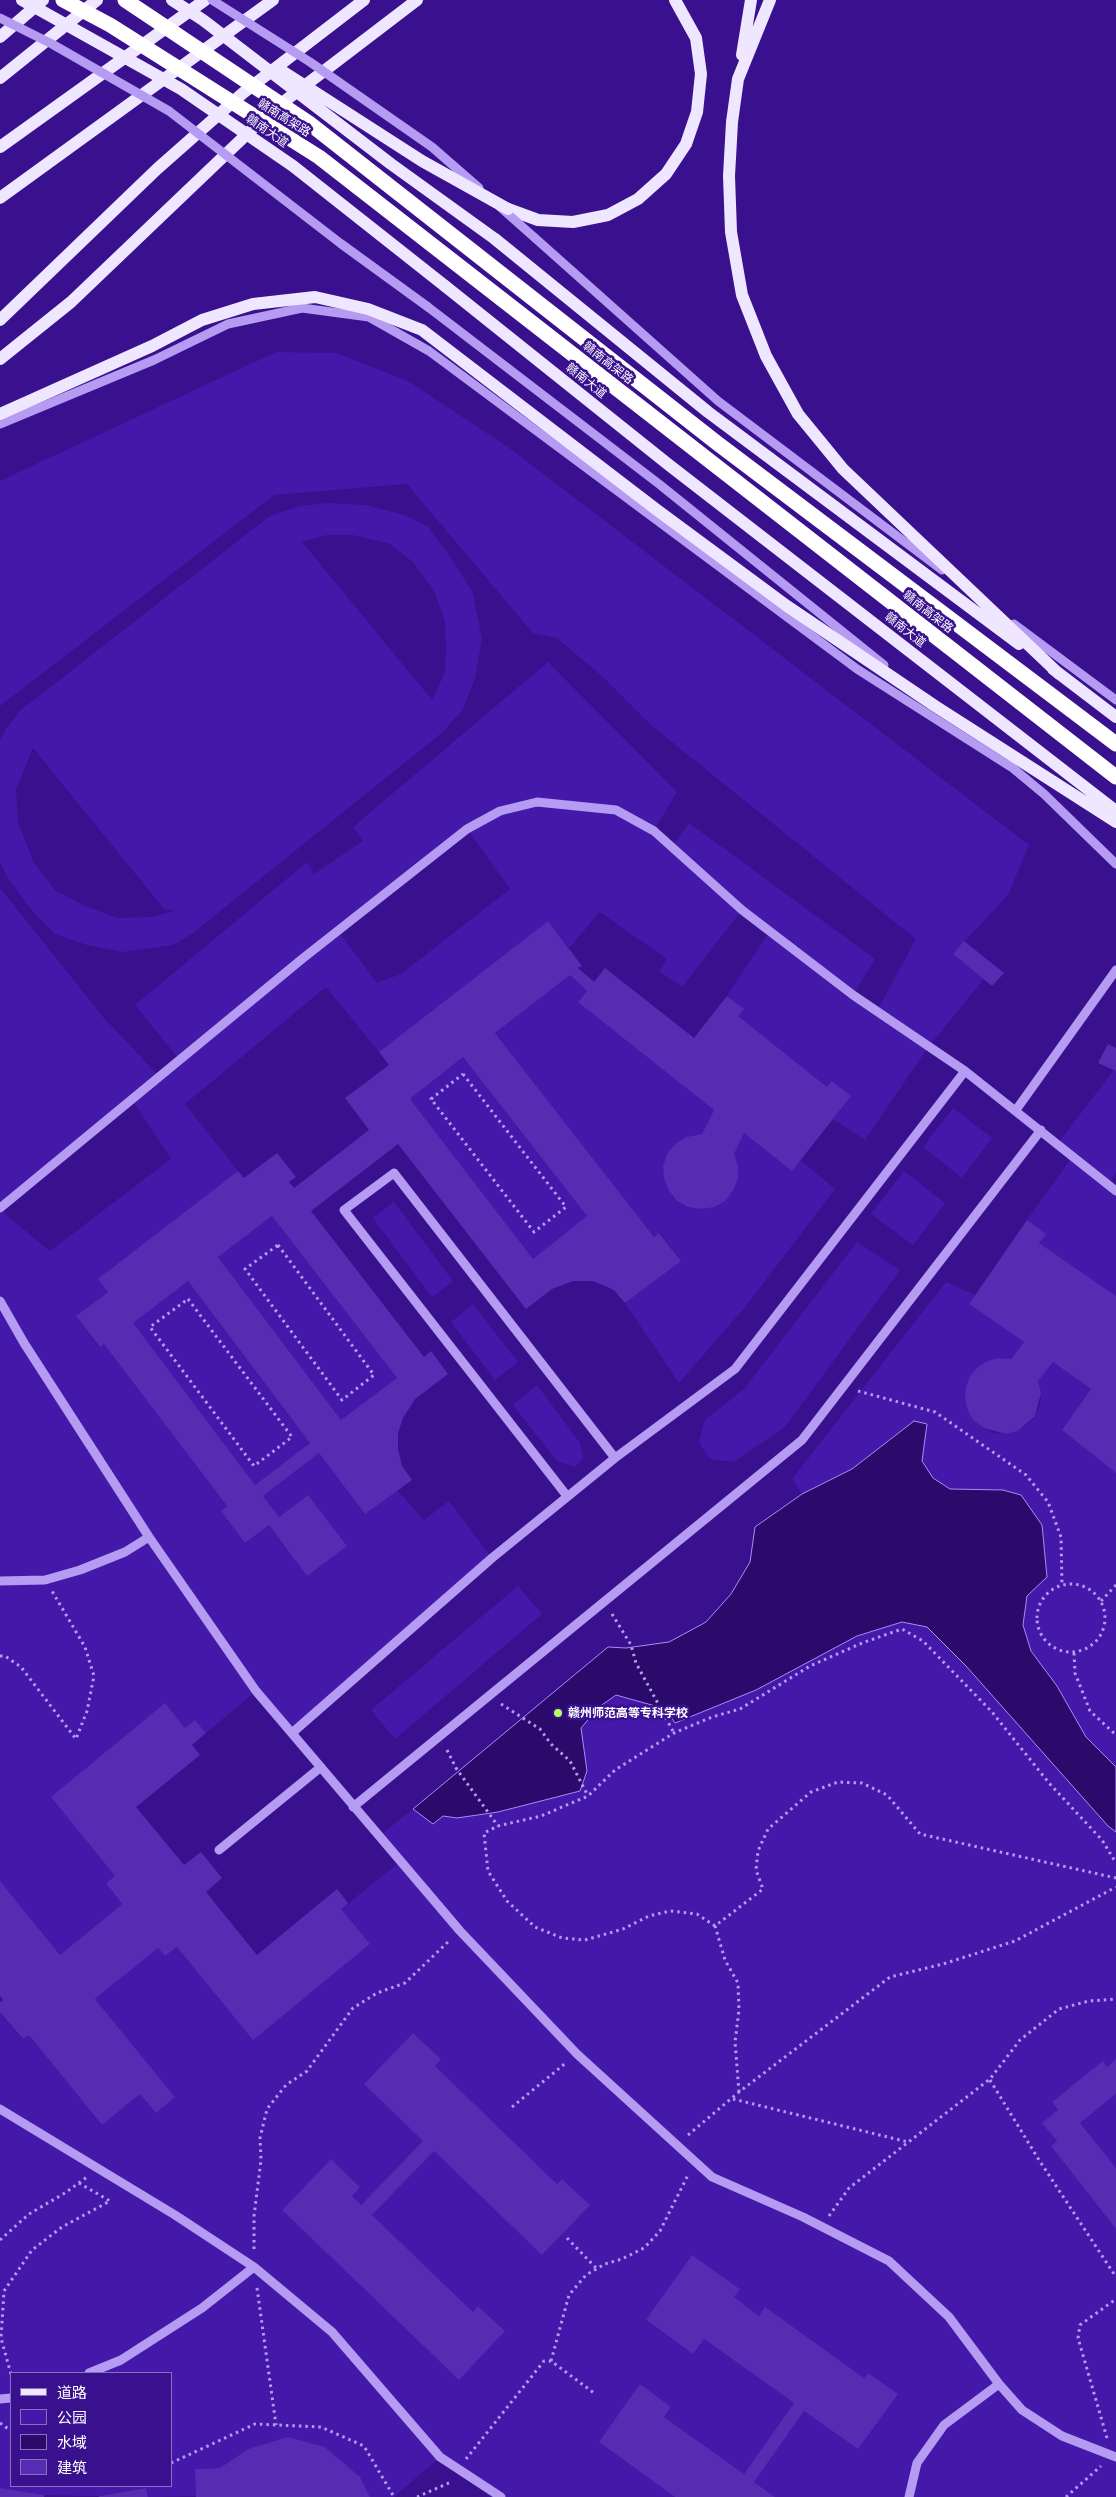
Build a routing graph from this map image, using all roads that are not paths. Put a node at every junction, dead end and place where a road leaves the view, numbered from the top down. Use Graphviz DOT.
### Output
graph roads {
  1 [pos="9,0"];
  2 [pos="22,0"];
  3 [pos="43,0"];
  4 [pos="63,0"];
  5 [pos="97,0"];
  6 [pos="125,0"];
  7 [pos="172,0"];
  8 [pos="205,0"];
  9 [pos="212,0"];
  10 [pos="273,0"];
  11 [pos="364,0"];
  12 [pos="417,0"];
  13 [pos="675,0"];
  14 [pos="751,0"];
  15 [pos="770,0"];
  16 [pos="0,18"];
  17 [pos="62,20"];
  18 [pos="203,20"];
  19 [pos="0,37"];
  20 [pos="0,78"];
  21 [pos="738,79"];
  22 [pos="0,148"];
  23 [pos="0,198"];
  24 [pos="493,201"];
  25 [pos="0,320"];
  26 [pos="0,359"];
  27 [pos="0,414"];
  28 [pos="0,424"];
  29 [pos="989,606"];
  30 [pos="1059,674"];
  31 [pos="1116,700"];
  32 [pos="935,706"];
  33 [pos="1116,717"];
  34 [pos="1116,744"];
  35 [pos="1010,767"];
  36 [pos="1116,777"];
  37 [pos="1116,811"];
  38 [pos="1116,822"];
  39 [pos="1116,864"];
  40 [pos="1116,970"];
  41 [pos="965,1071"];
  42 [pos="1016,1110"];
  43 [pos="1041,1130"];
  44 [pos="1116,1191"];
  45 [pos="0,1208"];
  46 [pos="0,1301"];
  47 [pos="616,1458"];
  48 [pos="567,1496"];
  49 [pos="149,1537"];
  50 [pos="0,1581"];
  51 [pos="292,1733"];
  52 [pos="321,1767"];
  53 [pos="354,1807"];
  54 [pos="219,1850"];
  55 [pos="0,2109"];
  56 [pos="254,2267"];
  57 [pos="91,2372"];
  58 [pos="999,2384"];
  59 [pos="1114,2457"];
  60 [pos="501,2497"];
  61 [pos="909,2497"];
  1 -- 17 [label="main road, bridge"];
  2 -- 17 [label="main road, 赣南大道, bridge"];
  3 -- 19 [label="main road"];
  4 -- 36 [label="highway, 赣南高架路, bridge"];
  5 -- 20 [label="main road"];
  6 -- 34 [label="highway, 赣南高架路, bridge"];
  7 -- 18 [label="main road, bridge"];
  8 -- 22 [label="main road"];
  9 -- 24 [label="street, bridge"];
  10 -- 23 [label="main road"];
  11 -- 25 [label="main road"];
  12 -- 26 [label="main road"];
  13 -- 24 [label="main road, bridge"];
  14 -- 21 [label="main road"];
  15 -- 21 [label="main road"];
  16 -- 32 [label="street, bridge"];
  17 -- 37 [label="main road, 赣南大道, bridge"];
  18 -- 24 [label="main road, bridge"];
  18 -- 30 [label="main road, bridge"];
  21 -- 29 [label="main road"];
  24 -- 29 [label="street, bridge"];
  27 -- 32 [label="main road"];
  28 -- 35 [label="street"];
  29 -- 30 [label="main road"];
  29 -- 31 [label="street"];
  30 -- 33 [label="main road"];
  32 -- 35 [label="street"];
  32 -- 38 [label="main road"];
  35 -- 39 [label="street"];
  40 -- 42 [label="street"];
  41 -- 42 [label="street"];
  41 -- 45 [label="street"];
  41 -- 47 [label="street"];
  42 -- 43 [label="street"];
  43 -- 44 [label="street"];
  43 -- 53 [label="street"];
  46 -- 49 [label="street"];
  47 -- 48 [label="street"];
  47 -- 48 [label="street"];
  48 -- 51 [label="street"];
  49 -- 50 [label="street"];
  49 -- 51 [label="street"];
  51 -- 52 [label="street"];
  52 -- 53 [label="street"];
  52 -- 54 [label="street"];
  53 -- 58 [label="street"];
  55 -- 56 [label="street"];
  56 -- 57 [label="street"];
  56 -- 60 [label="street"];
  58 -- 59 [label="street"];
  58 -- 61 [label="street"];
}
